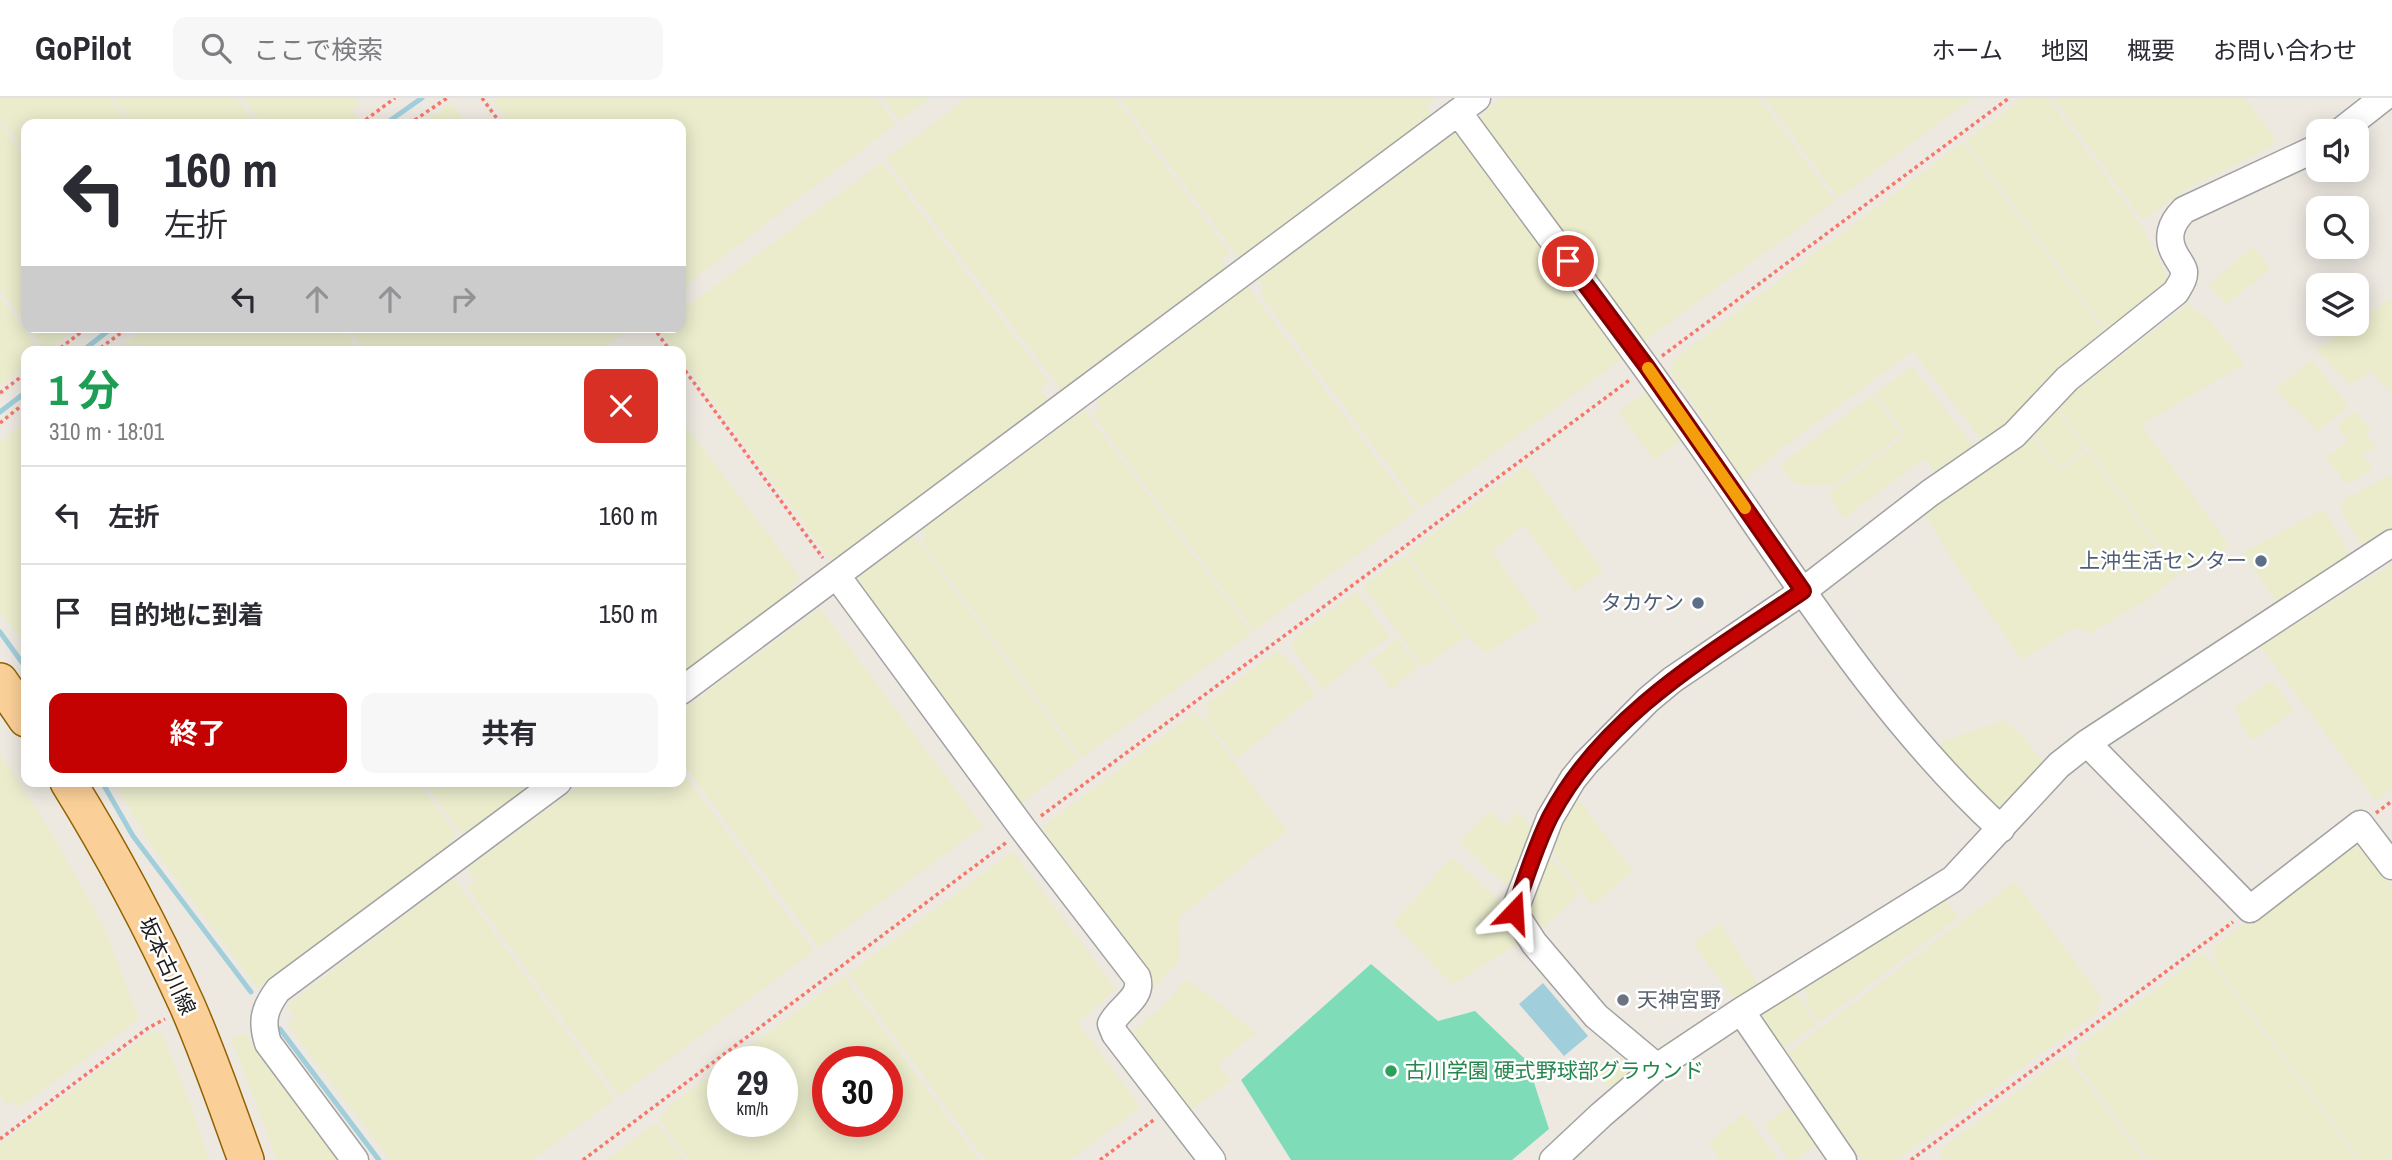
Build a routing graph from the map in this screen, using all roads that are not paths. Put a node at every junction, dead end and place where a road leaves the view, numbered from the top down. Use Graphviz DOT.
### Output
graph roads {
  1 [pos="2383,98"];
  2 [pos="1468,105"];
  3 [pos="2356,119"];
  4 [pos="2306,153"];
  5 [pos="2392,543"];
  6 [pos="837,576"];
  7 [pos="1803,591"];
  8 [pos="0,681"];
  9 [pos="686,687"];
  10 [pos="21,712"];
  11 [pos="2087,743"];
  12 [pos="71,787"];
  13 [pos="551,787"];
  14 [pos="2001,829"];
  15 [pos="2392,866"];
  16 [pos="1741,1011"];
  17 [pos="1657,1067"];
  18 [pos="246,1160"];
  19 [pos="355,1160"];
  20 [pos="1212,1160"];
  21 [pos="1553,1160"];
  22 [pos="1843,1160"];
  1 -- 3 [label="street"];
  2 -- 6 [label="street"];
  2 -- 7 [label="street"];
  4 -- 7 [label="street"];
  5 -- 11 [label="street"];
  6 -- 9 [label="street"];
  6 -- 20 [label="street"];
  7 -- 14 [label="street"];
  7 -- 17 [label="street"];
  8 -- 10 [label="main road"];
  11 -- 14 [label="street"];
  11 -- 15 [label="street"];
  12 -- 18 [label="main road, 坂本古川線"];
  13 -- 19 [label="street"];
  14 -- 16 [label="street"];
  16 -- 17 [label="street"];
  16 -- 22 [label="street"];
  17 -- 21 [label="street"];
}
